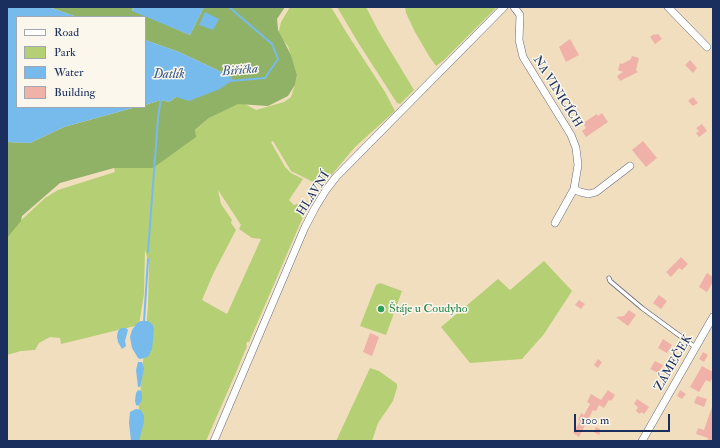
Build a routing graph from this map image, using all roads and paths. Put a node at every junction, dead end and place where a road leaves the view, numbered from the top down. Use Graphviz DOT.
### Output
graph roads {
  1 [pos="504,7"];
  2 [pos="514,7"];
  3 [pos="668,7"];
  4 [pos="707,47"];
  5 [pos="630,166"];
  6 [pos="574,189"];
  7 [pos="555,222"];
  8 [pos="608,279"];
  9 [pos="713,317"];
  10 [pos="696,348"];
  11 [pos="214,441"];
  12 [pos="642,441"];
  1 -- 11 [label="street, HLAVNÍ"];
  2 -- 6 [label="street, NA VINICÍCH"];
  3 -- 4 [label="street"];
  5 -- 6 [label="street"];
  6 -- 7 [label="street, NA VINICÍCH"];
  8 -- 10 [label="lane"];
  9 -- 10 [label="street, ZÁMEČEK"];
  10 -- 12 [label="street, ZÁMEČEK"];
}
